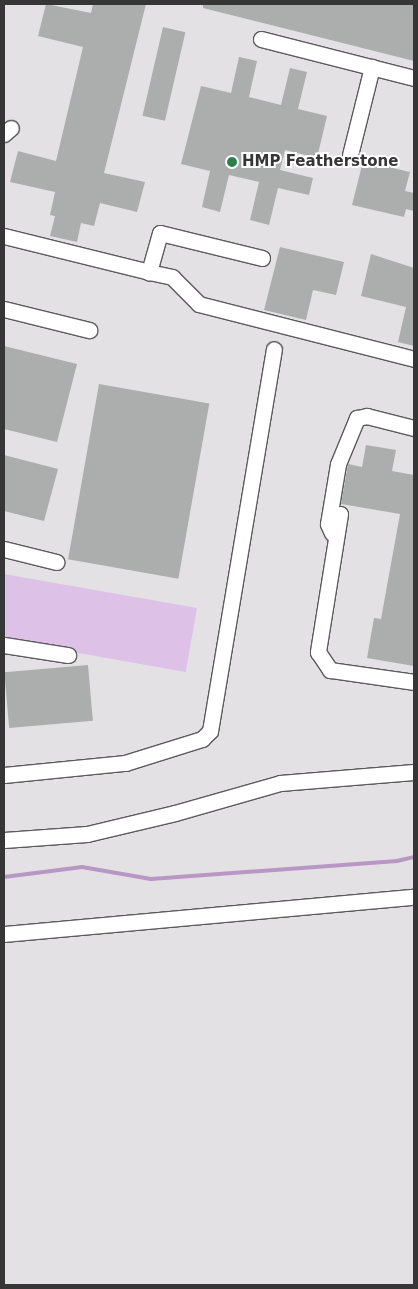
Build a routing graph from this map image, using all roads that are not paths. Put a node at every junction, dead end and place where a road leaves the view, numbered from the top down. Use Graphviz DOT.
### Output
graph roads {
  1 [pos="261,39"];
  2 [pos="372,67"];
  3 [pos="414,78"];
  4 [pos="350,155"];
  5 [pos="4,236"];
  6 [pos="262,258"];
  7 [pos="149,272"];
  8 [pos="4,308"];
  9 [pos="89,330"];
  10 [pos="274,348"];
  11 [pos="414,359"];
  12 [pos="414,428"];
  13 [pos="340,514"];
  14 [pos="336,543"];
  15 [pos="4,549"];
  16 [pos="56,562"];
  17 [pos="4,645"];
  18 [pos="68,655"];
  19 [pos="414,682"];
  20 [pos="414,772"];
  21 [pos="4,775"];
  22 [pos="4,840"];
  23 [pos="414,897"];
  24 [pos="4,934"];
  1 -- 2 [label="lane"];
  2 -- 3 [label="lane"];
  2 -- 4 [label="lane"];
  5 -- 7 [label="lane"];
  6 -- 7 [label="lane"];
  7 -- 11 [label="lane"];
  8 -- 9 [label="lane"];
  10 -- 21 [label="lane"];
  12 -- 14 [label="lane"];
  13 -- 14 [label="lane"];
  14 -- 19 [label="lane"];
  15 -- 16 [label="lane"];
  17 -- 18 [label="lane"];
  20 -- 22 [label="lane"];
  23 -- 24 [label="lane"];
}
